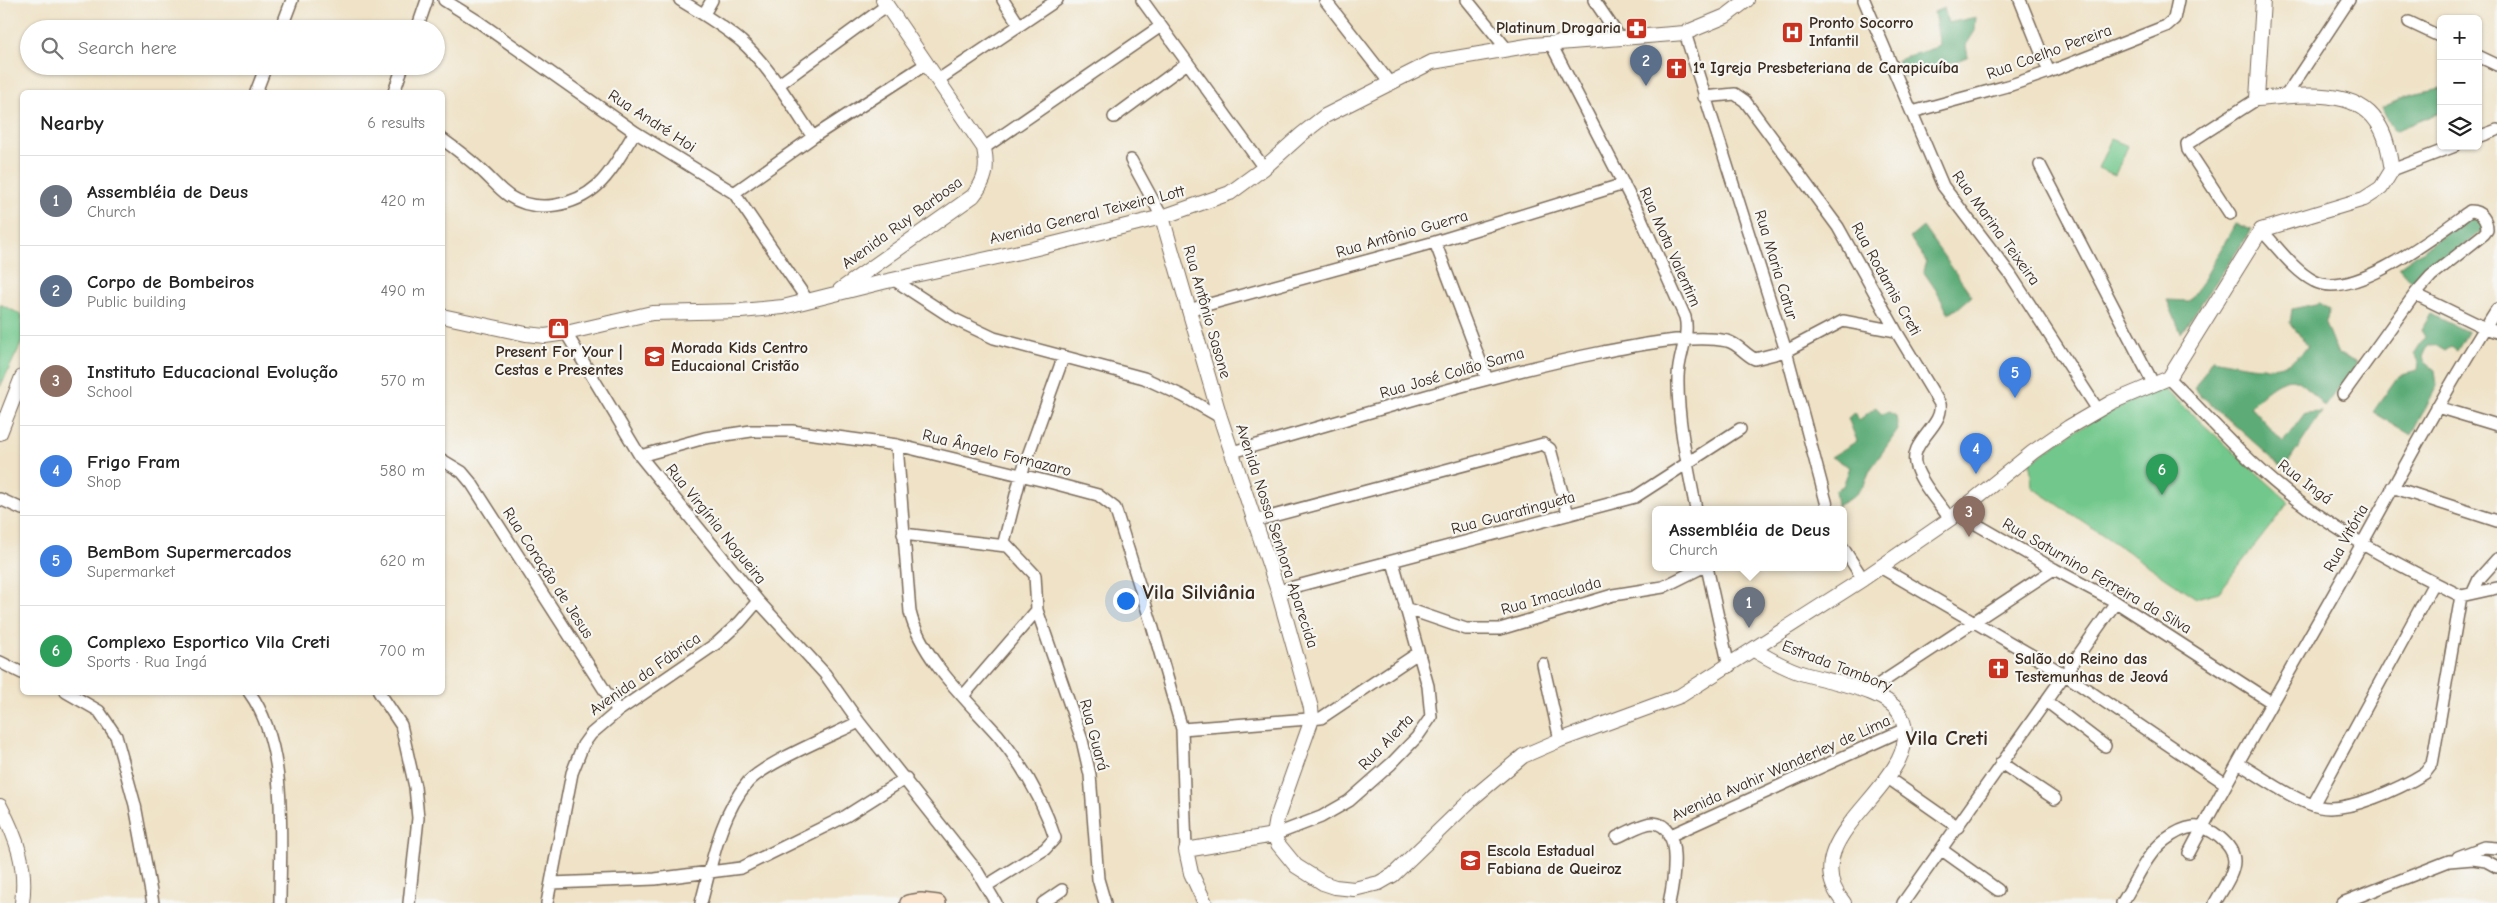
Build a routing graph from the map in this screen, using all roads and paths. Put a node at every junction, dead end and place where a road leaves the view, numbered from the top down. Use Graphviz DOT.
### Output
graph roads {
  1 [pos="292,0"];
  2 [pos="427,0"];
  3 [pos="444,0"];
  4 [pos="680,0"];
  5 [pos="712,0"];
  6 [pos="1003,0"];
  7 [pos="1057,0"];
  8 [pos="1325,0"];
  9 [pos="1467,0"];
  10 [pos="1594,0"];
  11 [pos="1746,0"];
  12 [pos="1864,0"];
  13 [pos="2020,0"];
  14 [pos="2178,0"];
  15 [pos="2263,0"];
  16 [pos="2349,0"];
  17 [pos="1146,1"];
  18 [pos="885,3"];
  19 [pos="704,14"];
  20 [pos="284,20"];
  21 [pos="420,20"];
  22 [pos="2409,22"];
  23 [pos="1019,25"];
  24 [pos="1162,26"];
  25 [pos="1685,33"];
  26 [pos="2437,35"];
  27 [pos="1620,38"];
  28 [pos="1551,44"];
  29 [pos="1506,48"];
  30 [pos="2482,58"];
  31 [pos="1187,63"];
  32 [pos="926,64"];
  33 [pos="2497,65"];
  34 [pos="2049,72"];
  35 [pos="263,75"];
  36 [pos="400,75"];
  37 [pos="938,80"];
  38 [pos="1389,82"];
  39 [pos="778,85"];
  40 [pos="257,90"];
  41 [pos="395,90"];
  42 [pos="1704,97"];
  43 [pos="2285,97"];
  44 [pos="2257,99"];
  45 [pos="1912,112"];
  46 [pos="1114,117"];
  47 [pos="2497,130"];
  48 [pos="635,132"];
  49 [pos="2482,136"];
  50 [pos="813,137"];
  51 [pos="445,141"];
  52 [pos="984,148"];
  53 [pos="2445,150"];
  54 [pos="1131,160"];
  55 [pos="2040,165"];
  56 [pos="1264,168"];
  57 [pos="2392,170"];
  58 [pos="1624,184"];
  59 [pos="734,193"];
  60 [pos="2230,214"];
  61 [pos="1162,217"];
  62 [pos="2261,230"];
  63 [pos="1435,242"];
  64 [pos="894,280"];
  65 [pos="836,293"];
  66 [pos="2415,294"];
  67 [pos="808,301"];
  68 [pos="1188,310"];
  69 [pos="2497,310"];
  70 [pos="445,317"];
  71 [pos="2485,328"];
  72 [pos="1896,331"];
  73 [pos="2497,332"];
  74 [pos="566,333"];
  75 [pos="1685,340"];
  76 [pos="1786,351"];
  77 [pos="1063,358"];
  78 [pos="2169,378"];
  79 [pos="1487,379"];
  80 [pos="20,382"];
  81 [pos="2153,384"];
  82 [pos="2343,394"];
  83 [pos="2437,406"];
  84 [pos="2098,410"];
  85 [pos="1220,417"];
  86 [pos="2497,425"];
  87 [pos="1740,429"];
  88 [pos="0,433"];
  89 [pos="897,445"];
  90 [pos="1232,452"];
  91 [pos="640,456"];
  92 [pos="445,462"];
  93 [pos="1688,465"];
  94 [pos="1021,475"];
  95 [pos="2392,487"];
  96 [pos="0,499"];
  97 [pos="1695,506"];
  98 [pos="1827,506"];
  99 [pos="20,508"];
  100 [pos="1568,514"];
  101 [pos="1954,516"];
  102 [pos="1254,521"];
  103 [pos="2497,521"];
  104 [pos="903,534"];
  105 [pos="1005,543"];
  106 [pos="2362,543"];
  107 [pos="1847,554"];
  108 [pos="2497,559"];
  109 [pos="1393,562"];
  110 [pos="1880,567"];
  111 [pos="2054,569"];
  112 [pos="1697,571"];
  113 [pos="1706,571"];
  114 [pos="1863,579"];
  115 [pos="2434,583"];
  116 [pos="2497,588"];
  117 [pos="1278,591"];
  118 [pos="2473,592"];
  119 [pos="2461,596"];
  120 [pos="758,601"];
  121 [pos="2116,602"];
  122 [pos="1406,608"];
  123 [pos="1038,610"];
  124 [pos="1975,623"];
  125 [pos="1754,650"];
  126 [pos="1418,654"];
  127 [pos="0,662"];
  128 [pos="1543,664"];
  129 [pos="1728,667"];
  130 [pos="20,671"];
  131 [pos="2064,674"];
  132 [pos="1867,692"];
  133 [pos="71,695"];
  134 [pos="251,695"];
  135 [pos="381,695"];
  136 [pos="963,696"];
  137 [pos="2046,701"];
  138 [pos="2270,702"];
  139 [pos="618,711"];
  140 [pos="1312,719"];
  141 [pos="859,722"];
  142 [pos="1182,729"];
  143 [pos="1906,730"];
  144 [pos="1560,740"];
  145 [pos="2105,746"];
  146 [pos="2001,763"];
  147 [pos="2238,763"];
  148 [pos="906,778"];
  149 [pos="1888,778"];
  150 [pos="2226,784"];
  151 [pos="2055,799"];
  152 [pos="2313,804"];
  153 [pos="0,806"];
  154 [pos="1958,827"];
  155 [pos="2203,828"];
  156 [pos="1274,835"];
  157 [pos="1669,836"];
  158 [pos="1617,837"];
  159 [pos="2497,848"];
  160 [pos="1186,850"];
  161 [pos="1942,850"];
  162 [pos="2190,853"];
  163 [pos="2449,861"];
  164 [pos="2497,867"];
  165 [pos="710,871"];
  166 [pos="552,883"];
  167 [pos="986,886"];
  168 [pos="1062,890"];
  169 [pos="1998,890"];
  170 [pos="22,903"];
  171 [pos="153,903"];
  172 [pos="280,903"];
  173 [pos="409,903"];
  174 [pos="547,903"];
  175 [pos="700,903"];
  176 [pos="908,903"];
  177 [pos="938,903"];
  178 [pos="996,903"];
  179 [pos="1043,903"];
  180 [pos="1104,903"];
  181 [pos="1205,903"];
  182 [pos="1669,903"];
  183 [pos="1844,903"];
  184 [pos="1903,903"];
  185 [pos="2122,903"];
  186 [pos="2215,903"];
  187 [pos="2342,903"];
  1 -- 20 [label="street"];
  2 -- 21 [label="street"];
  3 -- 48 [label="street, Rua André Hoi"];
  4 -- 19 [label="street"];
  5 -- 19 [label="street"];
  6 -- 23 [label="street"];
  7 -- 23 [label="street"];
  8 -- 38 [label="street"];
  9 -- 29 [label="street"];
  10 -- 27 [label="street"];
  11 -- 25 [label="street, Avenida General Teixeira Lott"];
  12 -- 45 [label="street, Rua Marina Teixeira"];
  13 -- 34 [label="street"];
  14 -- 34 [label="street, Rua Coelho Pereira"];
  15 -- 44 [label="street"];
  16 -- 43 [label="street"];
  17 -- 24 [label="street"];
  18 -- 32 [label="street, Avenida Ruy Barbosa"];
  18 -- 39 [label="street"];
  19 -- 39 [label="street"];
  22 -- 26 [label="street"];
  23 -- 37 [label="street"];
  24 -- 31 [label="street"];
  24 -- 52 [label="street"];
  25 -- 27 [label="street, Avenida General Teixeira Lott"];
  25 -- 42 [label="street, Rua Maria Catur"];
  27 -- 28 [label="street, Avenida General Teixeira Lott"];
  28 -- 29 [label="street, Avenida General Teixeira Lott"];
  28 -- 58 [label="street, Rua Mota Valentim"];
  29 -- 38 [label="street, Avenida General Teixeira Lott"];
  30 -- 33 [label="street"];
  31 -- 46 [label="street"];
  31 -- 56 [label="street"];
  32 -- 37 [label="street, Avenida Ruy Barbosa"];
  32 -- 50 [label="street"];
  34 -- 45 [label="street, Rua Coelho Pereira"];
  35 -- 40 [label="street"];
  36 -- 41 [label="street"];
  37 -- 52 [label="street, Avenida Ruy Barbosa"];
  38 -- 56 [label="street, Avenida General Teixeira Lott"];
  39 -- 50 [label="street"];
  42 -- 72 [label="street, Rua Rodamis Creti"];
  42 -- 76 [label="street, Rua Maria Catur"];
  43 -- 44 [label="street"];
  43 -- 57 [label="street"];
  44 -- 60 [label="street"];
  45 -- 84 [label="street, Rua Marina Teixeira"];
  47 -- 49 [label="street"];
  48 -- 51 [label="street"];
  48 -- 59 [label="street, Rua André Hoi"];
  50 -- 59 [label="street"];
  52 -- 65 [label="street, Avenida Ruy Barbosa"];
  53 -- 57 [label="street"];
  54 -- 61 [label="street"];
  55 -- 81 [label="street"];
  56 -- 61 [label="street, Avenida General Teixeira Lott"];
  57 -- 62 [label="street"];
  58 -- 63 [label="street, Rua Antônio Guerra"];
  58 -- 75 [label="street, Rua Mota Valentim"];
  59 -- 67 [label="street, Rua André Hoi"];
  61 -- 64 [label="street, Avenida General Teixeira Lott"];
  61 -- 68 [label="street, Rua Antônio Sasone"];
  62 -- 66 [label="street"];
  62 -- 78 [label="street"];
  63 -- 68 [label="street, Rua Antônio Guerra"];
  63 -- 79 [label="street"];
  64 -- 65 [label="street, Avenida General Teixeira Lott"];
  64 -- 77 [label="street, Avenida Nossa Senhora Aparecida"];
  65 -- 67 [label="street, Avenida General Teixeira Lott"];
  66 -- 71 [label="street"];
  66 -- 82 [label="street"];
  67 -- 74 [label="street"];
  68 -- 85 [label="street, Rua Antônio Sasone"];
  69 -- 71 [label="street, Rua Vitória"];
  70 -- 74 [label="street"];
  71 -- 73 [label="street"];
  71 -- 83 [label="street, Rua Vitória"];
  72 -- 76 [label="street, Rua José Colão Sama"];
  72 -- 101 [label="street, Rua Rodamis Creti"];
  74 -- 91 [label="street, Rua Virgínia Nogueira"];
  75 -- 76 [label="street, Rua José Colão Sama"];
  75 -- 79 [label="street, Rua José Colão Sama"];
  75 -- 93 [label="street, Rua Mota Valentim"];
  76 -- 98 [label="street, Rua Maria Catur"];
  77 -- 85 [label="street, Avenida Nossa Senhora Aparecida"];
  77 -- 94 [label="street"];
  78 -- 81 [label="street"];
  78 -- 106 [label="street, Rua Ingá"];
  79 -- 90 [label="street, Rua José Colão Sama"];
  80 -- 88 [label="street"];
  81 -- 84 [label="street"];
  83 -- 86 [label="street"];
  83 -- 95 [label="street, Rua Vitória"];
  84 -- 101 [label="street"];
  85 -- 90 [label="street, Avenida Nossa Senhora Aparecida"];
  87 -- 93 [label="street, Rua Guaratingueta"];
  89 -- 91 [label="street, Rua Ângelo Fornazaro"];
  89 -- 94 [label="street, Rua Ângelo Fornazaro"];
  89 -- 104 [label="street"];
  90 -- 102 [label="street, Avenida Nossa Senhora Aparecida"];
  91 -- 120 [label="street, Rua Virgínia Nogueira"];
  92 -- 139 [label="street, Rua Coração de Jesus"];
  93 -- 97 [label="street, Rua Mota Valentim"];
  93 -- 100 [label="street, Rua Guaratingueta"];
  94 -- 105 [label="street"];
  94 -- 142 [label="street, Rua Ângelo Fornazaro"];
  95 -- 103 [label="street"];
  95 -- 106 [label="street, Rua Vitória"];
  96 -- 99 [label="street"];
  100 -- 102 [label="street"];
  100 -- 109 [label="street, Rua Guaratingueta"];
  101 -- 110 [label="street"];
  101 -- 111 [label="street, Rua Saturnino Ferreira da Silva"];
  102 -- 117 [label="street, Avenida Nossa Senhora Aparecida"];
  104 -- 105 [label="street"];
  104 -- 136 [label="street"];
  105 -- 123 [label="street, Rua Guará"];
  106 -- 115 [label="street, Rua Ingá"];
  106 -- 138 [label="street, Rua Vitória"];
  107 -- 114 [label="street"];
  108 -- 118 [label="street"];
  109 -- 117 [label="street, Rua Guaratingueta"];
  109 -- 122 [label="street, Rua Alerta"];
  110 -- 114 [label="street"];
  110 -- 124 [label="street"];
  111 -- 121 [label="street, Rua Saturnino Ferreira da Silva"];
  111 -- 124 [label="street"];
  112 -- 122 [label="street, Rua Imaculada"];
  113 -- 129 [label="street"];
  114 -- 125 [label="street"];
  115 -- 119 [label="street, Rua Ingá"];
  115 -- 152 [label="street"];
  116 -- 118 [label="street"];
  117 -- 140 [label="street, Avenida Nossa Senhora Aparecida"];
  118 -- 119 [label="street"];
  119 -- 152 [label="street"];
  120 -- 139 [label="street, Avenida da Fábrica"];
  120 -- 141 [label="street, Rua Virgínia Nogueira"];
  121 -- 131 [label="street"];
  121 -- 138 [label="street, Rua Saturnino Ferreira da Silva"];
  122 -- 126 [label="street, Rua Alerta"];
  123 -- 136 [label="street"];
  123 -- 180 [label="street, Rua Guará"];
  124 -- 131 [label="street"];
  124 -- 132 [label="street"];
  125 -- 129 [label="street"];
  125 -- 132 [label="street, Estrada Tambory"];
  126 -- 140 [label="street"];
  126 -- 156 [label="street, Rua Alerta"];
  127 -- 130 [label="street"];
  128 -- 144 [label="street"];
  129 -- 144 [label="street"];
  131 -- 137 [label="street"];
  131 -- 150 [label="street"];
  132 -- 143 [label="street, Estrada Tambory"];
  133 -- 171 [label="street"];
  134 -- 172 [label="street"];
  135 -- 173 [label="street"];
  136 -- 167 [label="street"];
  137 -- 145 [label="street"];
  137 -- 146 [label="street"];
  138 -- 147 [label="street, Rua Vitória"];
  139 -- 166 [label="street, Avenida da Fábrica"];
  140 -- 142 [label="street"];
  140 -- 156 [label="street"];
  141 -- 148 [label="street, Rua Virgínia Nogueira"];
  141 -- 165 [label="street"];
  142 -- 160 [label="street, Rua Ângelo Fornazaro"];
  143 -- 149 [label="street"];
  143 -- 157 [label="street, Avenida Avahir Wanderley de Lima"];
  144 -- 156 [label="street"];
  146 -- 151 [label="street"];
  146 -- 154 [label="street"];
  147 -- 150 [label="street, Rua Vitória"];
  147 -- 152 [label="street"];
  148 -- 165 [label="street"];
  148 -- 167 [label="street, Rua Virgínia Nogueira"];
  149 -- 154 [label="street"];
  149 -- 183 [label="street"];
  150 -- 155 [label="street, Rua Vitória"];
  153 -- 170 [label="street"];
  154 -- 161 [label="street"];
  155 -- 162 [label="street, Rua Vitória"];
  155 -- 185 [label="street"];
  155 -- 186 [label="street"];
  156 -- 160 [label="street"];
  157 -- 158 [label="street"];
  157 -- 182 [label="street"];
  159 -- 163 [label="street"];
  160 -- 181 [label="street"];
  161 -- 169 [label="street"];
  161 -- 184 [label="street"];
  163 -- 164 [label="street"];
  163 -- 187 [label="street"];
  165 -- 166 [label="street"];
  165 -- 175 [label="street"];
  166 -- 174 [label="street, Avenida da Fábrica"];
  167 -- 178 [label="street, Rua Virgínia Nogueira"];
  168 -- 179 [label="street"];
  176 -- 177 [label="main road"];
}
